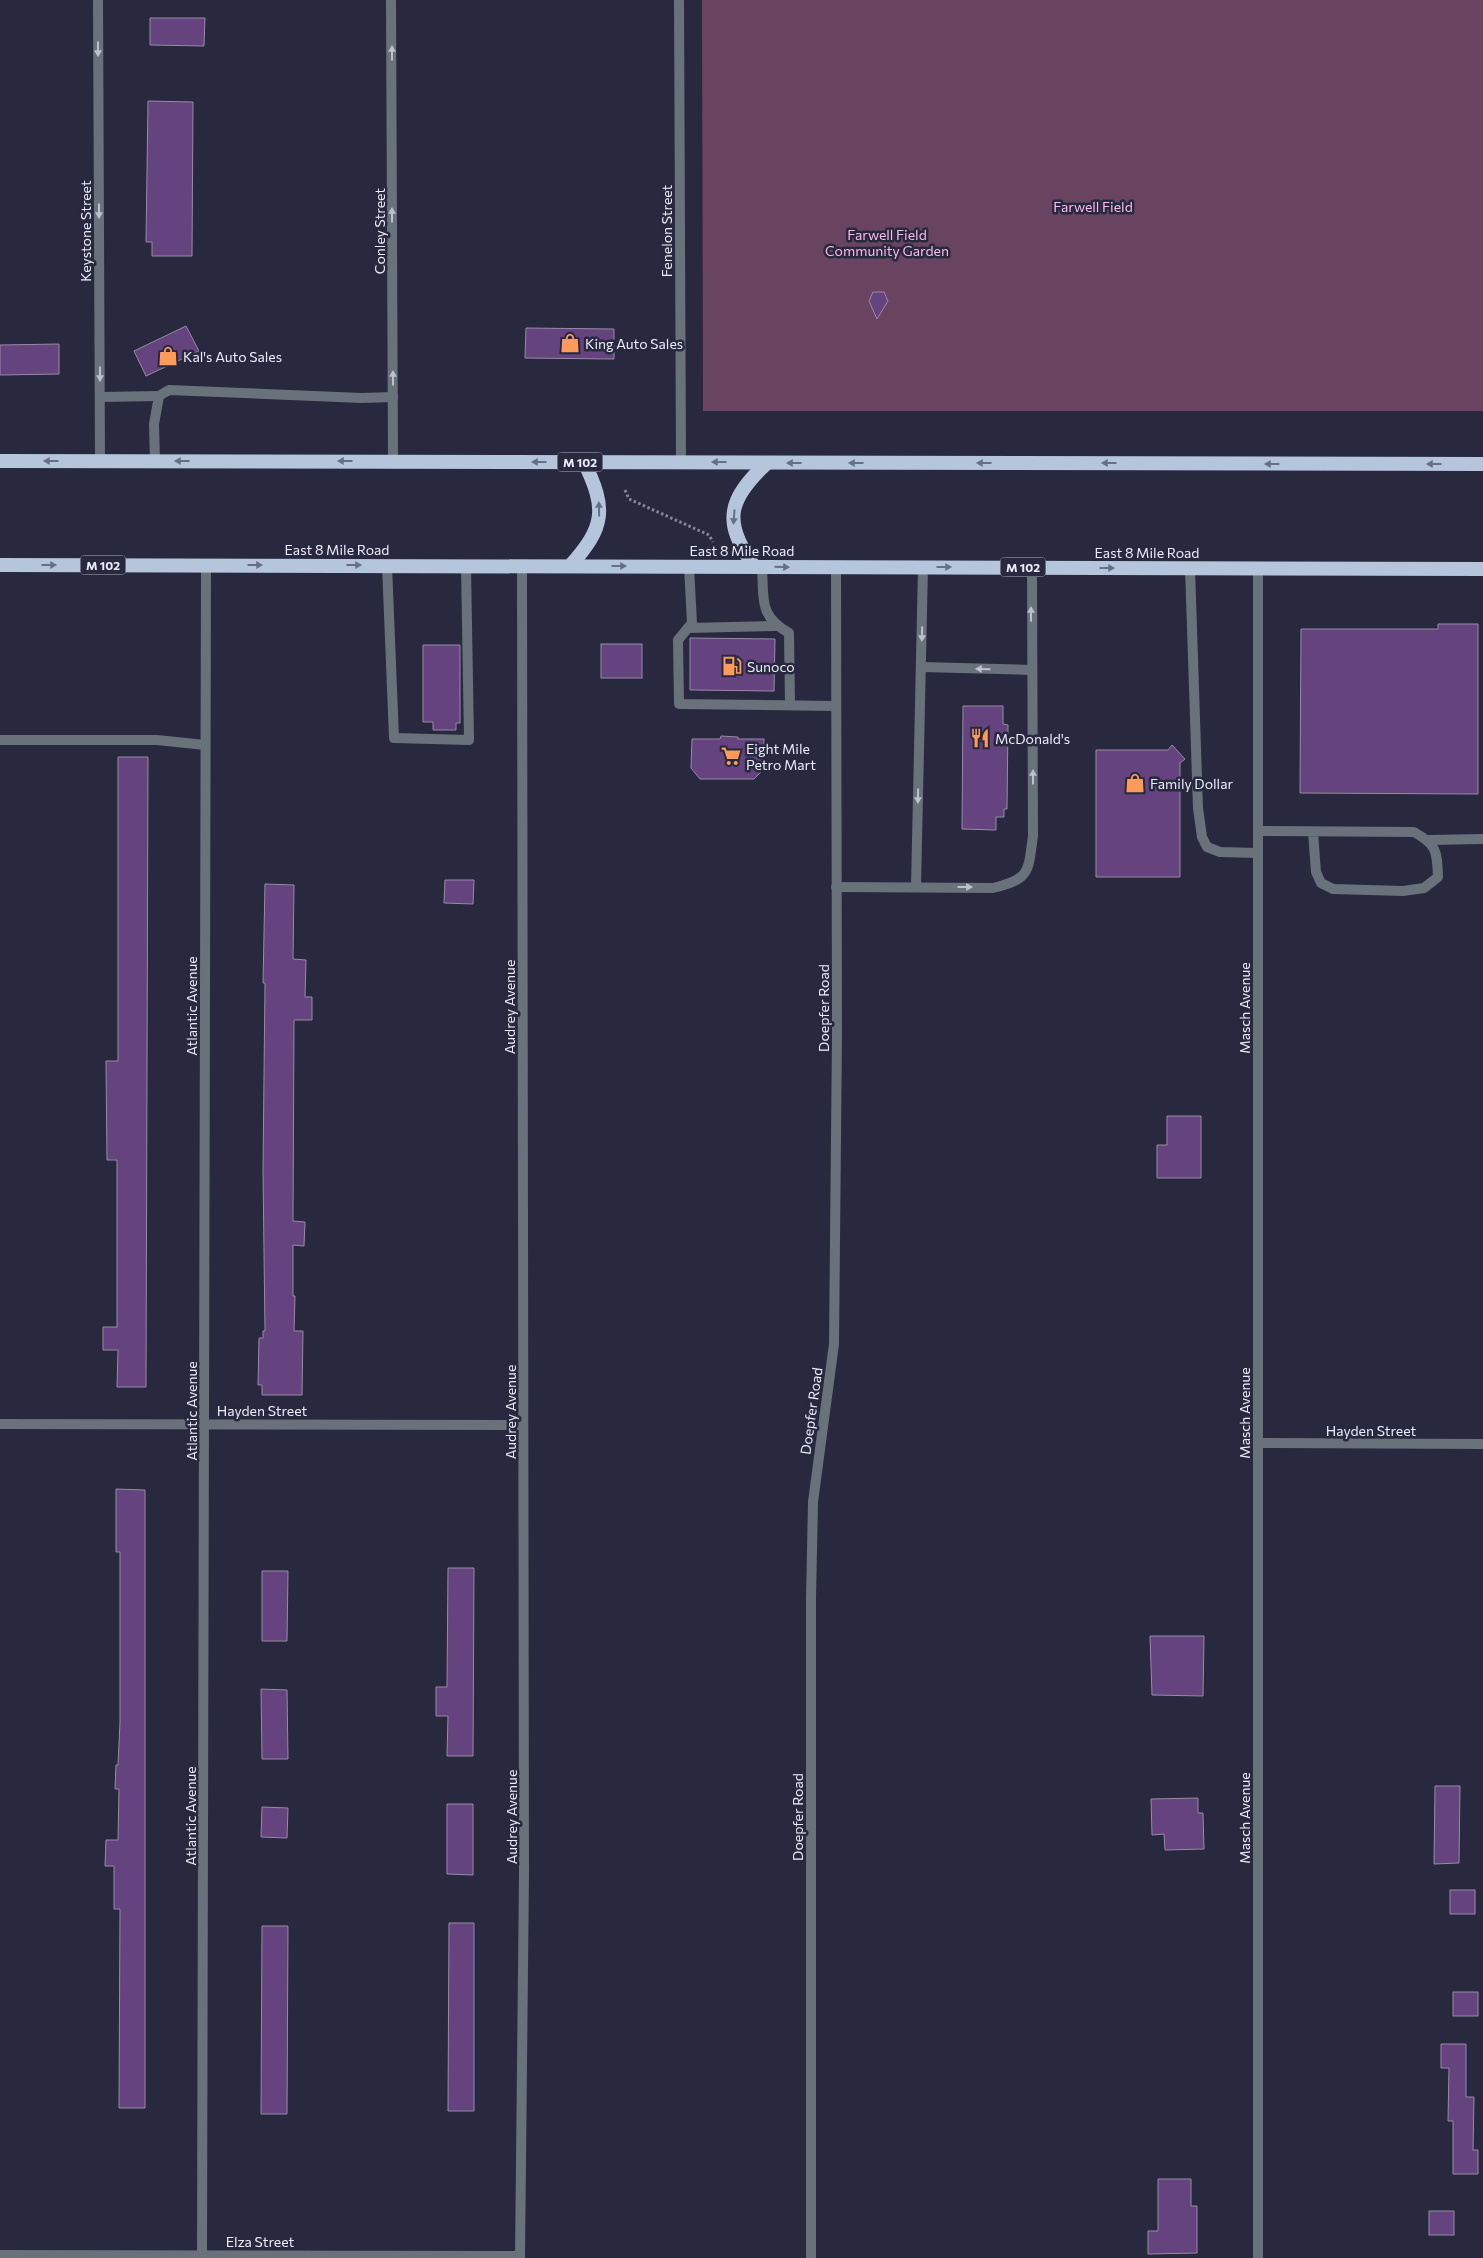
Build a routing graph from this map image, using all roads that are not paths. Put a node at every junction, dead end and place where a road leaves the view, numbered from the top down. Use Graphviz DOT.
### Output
graph roads {
  1 [pos="98,0"];
  2 [pos="391,0"];
  3 [pos="679,0"];
  4 [pos="159,396"];
  5 [pos="100,397"];
  6 [pos="393,397"];
  7 [pos="0,461"];
  8 [pos="100,461"];
  9 [pos="155,461"];
  10 [pos="393,461"];
  11 [pos="584,462"];
  12 [pos="681,462"];
  13 [pos="767,462"];
  14 [pos="1483,464"];
  15 [pos="0,565"];
  16 [pos="206,565"];
  17 [pos="387,566"];
  18 [pos="466,566"];
  19 [pos="522,566"];
  20 [pos="570,566"];
  21 [pos="758,566"];
  22 [pos="689,567"];
  23 [pos="836,567"];
  24 [pos="923,567"];
  25 [pos="1032,568"];
  26 [pos="1190,568"];
  27 [pos="1258,568"];
  28 [pos="1483,569"];
  29 [pos="776,626"];
  30 [pos="688,628"];
  31 [pos="921,667"];
  32 [pos="1032,670"];
  33 [pos="790,705"];
  34 [pos="835,706"];
  35 [pos="0,740"];
  36 [pos="205,745"];
  37 [pos="1258,832"];
  38 [pos="1313,832"];
  39 [pos="1483,839"];
  40 [pos="1429,840"];
  41 [pos="1258,853"];
  42 [pos="836,887"];
  43 [pos="916,887"];
  44 [pos="0,1424"];
  45 [pos="204,1424"];
  46 [pos="523,1425"];
  47 [pos="1258,1443"];
  48 [pos="1483,1444"];
  49 [pos="0,2255"];
  50 [pos="202,2256"];
  51 [pos="520,2257"];
  52 [pos="811,2258"];
  53 [pos="1258,2258"];
  1 -- 5 [label="street, Keystone Street, one-way"];
  6 -- 2 [label="street, Conley Street, one-way"];
  3 -- 12 [label="street, Fenelon Street"];
  4 -- 5 [label="street"];
  4 -- 6 [label="street"];
  4 -- 9 [label="street"];
  5 -- 8 [label="street, Keystone Street"];
  6 -- 10 [label="street, Conley Street"];
  8 -- 7 [label="highway, M 102, one-way"];
  8 -- 9 [label="highway, M 102"];
  10 -- 9 [label="highway, M 102, one-way"];
  11 -- 10 [label="highway, M 102, one-way"];
  11 -- 12 [label="highway, M 102"];
  20 -- 11 [label="highway, one-way"];
  13 -- 12 [label="highway, M 102, one-way"];
  14 -- 13 [label="highway, M 102, one-way"];
  13 -- 21 [label="highway, one-way"];
  15 -- 16 [label="highway, East 8 Mile Road / M 102, one-way"];
  16 -- 17 [label="highway, East 8 Mile Road / M 102, one-way"];
  16 -- 36 [label="street, Atlantic Avenue"];
  17 -- 18 [label="highway, East 8 Mile Road / M 102"];
  17 -- 18 [label="street"];
  18 -- 19 [label="highway, East 8 Mile Road / M 102"];
  19 -- 20 [label="highway, East 8 Mile Road / M 102"];
  19 -- 46 [label="street, Audrey Avenue"];
  20 -- 22 [label="highway, East 8 Mile Road / M 102, one-way"];
  21 -- 22 [label="highway, East 8 Mile Road / M 102"];
  21 -- 23 [label="highway, East 8 Mile Road / M 102, one-way"];
  21 -- 29 [label="street"];
  22 -- 30 [label="street"];
  23 -- 24 [label="highway, East 8 Mile Road / M 102"];
  23 -- 34 [label="street, Doepfer Road"];
  24 -- 25 [label="highway, East 8 Mile Road / M 102, one-way"];
  24 -- 31 [label="street, one-way"];
  25 -- 26 [label="highway, East 8 Mile Road / M 102, one-way"];
  32 -- 25 [label="street, one-way"];
  26 -- 27 [label="highway, East 8 Mile Road / M 102"];
  26 -- 41 [label="street"];
  27 -- 28 [label="highway, East 8 Mile Road / M 102"];
  27 -- 37 [label="street, Masch Avenue"];
  29 -- 30 [label="street"];
  29 -- 33 [label="street"];
  30 -- 33 [label="street"];
  32 -- 31 [label="street, one-way"];
  31 -- 43 [label="street, one-way"];
  43 -- 32 [label="street, one-way"];
  33 -- 34 [label="street"];
  34 -- 42 [label="street, Doepfer Road"];
  35 -- 36 [label="street"];
  36 -- 45 [label="street, Atlantic Avenue"];
  37 -- 38 [label="street"];
  37 -- 41 [label="street, Masch Avenue"];
  38 -- 40 [label="street"];
  38 -- 40 [label="street"];
  39 -- 40 [label="street"];
  41 -- 47 [label="street, Masch Avenue"];
  42 -- 43 [label="street"];
  42 -- 52 [label="street, Doepfer Road"];
  44 -- 45 [label="street, Hayden Street"];
  45 -- 46 [label="street, Hayden Street"];
  45 -- 50 [label="street, Atlantic Avenue"];
  46 -- 51 [label="street, Audrey Avenue"];
  47 -- 48 [label="street, Hayden Street"];
  47 -- 53 [label="street, Masch Avenue"];
  49 -- 50 [label="street, Elza Street"];
  50 -- 51 [label="street, Elza Street"];
}
